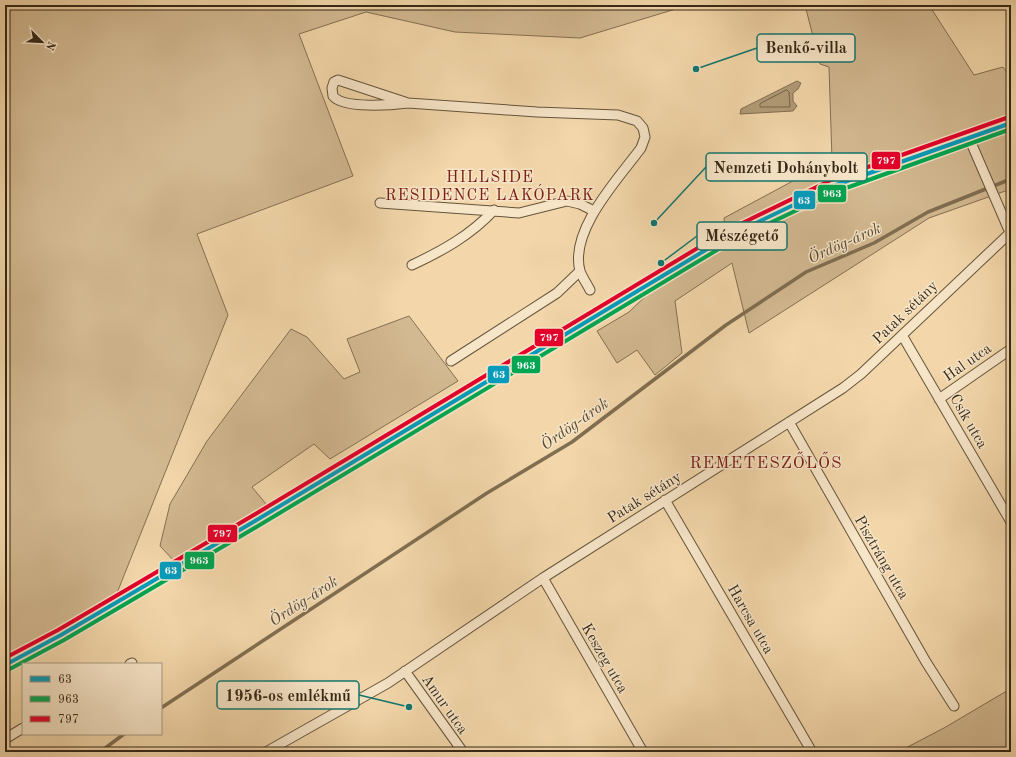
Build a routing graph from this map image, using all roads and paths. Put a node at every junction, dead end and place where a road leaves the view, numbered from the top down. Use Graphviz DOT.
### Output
graph roads {
  1 [pos="408,103"];
  2 [pos="1011,123"];
  3 [pos="969,138"];
  4 [pos="380,203"];
  5 [pos="494,210"];
  6 [pos="594,211"];
  7 [pos="1011,233"];
  8 [pos="412,266"];
  9 [pos="580,271"];
  10 [pos="590,290"];
  11 [pos="902,335"];
  12 [pos="1011,349"];
  13 [pos="451,361"];
  14 [pos="939,398"];
  15 [pos="789,422"];
  16 [pos="665,500"];
  17 [pos="1011,522"];
  18 [pos="543,578"];
  19 [pos="5,664"];
  20 [pos="405,671"];
  21 [pos="954,706"];
  22 [pos="22,729"];
  23 [pos="5,739"];
  24 [pos="266,752"];
  25 [pos="463,752"];
  26 [pos="643,752"];
  27 [pos="812,752"];
  1 -- 1 [label="street"];
  1 -- 6 [label="street"];
  2 -- 3 [label="street"];
  3 -- 7 [label="street"];
  3 -- 19 [label="street"];
  4 -- 5 [label="street"];
  5 -- 6 [label="street"];
  5 -- 8 [label="street"];
  6 -- 9 [label="street"];
  7 -- 11 [label="street, Patak sétány"];
  9 -- 10 [label="street"];
  9 -- 13 [label="street"];
  11 -- 14 [label="street, Csík utca"];
  11 -- 15 [label="street, Patak sétány"];
  12 -- 14 [label="street, Hal utca"];
  14 -- 17 [label="street, Csík utca"];
  15 -- 16 [label="street, Patak sétány"];
  15 -- 21 [label="street, Pisztráng utca"];
  16 -- 18 [label="street, Patak sétány"];
  16 -- 27 [label="street, Harcsa utca"];
  18 -- 20 [label="street, Patak sétány"];
  18 -- 26 [label="street, Keszeg utca"];
  20 -- 24 [label="street, Patak sétány"];
  20 -- 25 [label="street, Amur utca"];
  22 -- 23 [label="street"];
}
